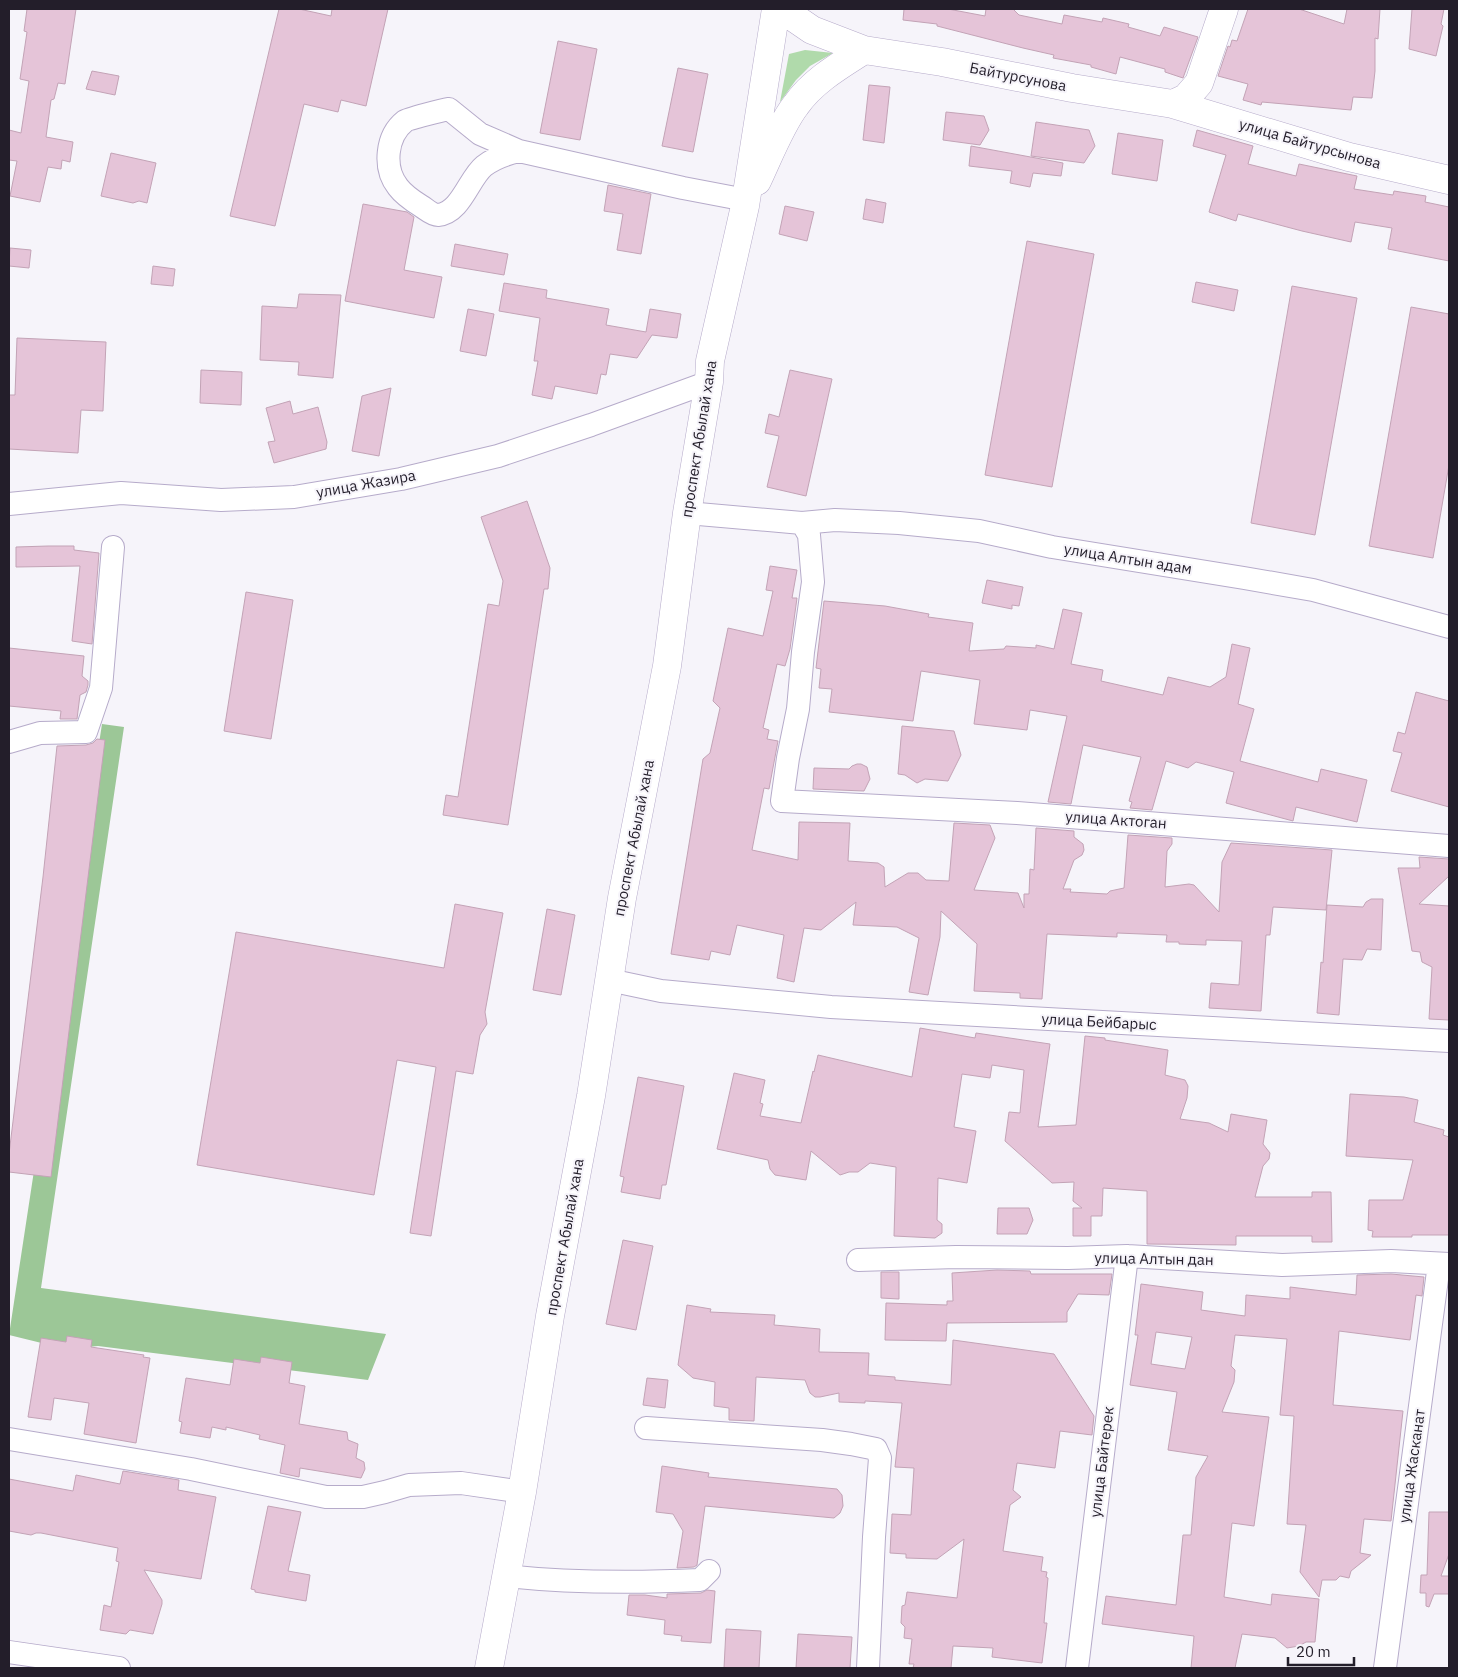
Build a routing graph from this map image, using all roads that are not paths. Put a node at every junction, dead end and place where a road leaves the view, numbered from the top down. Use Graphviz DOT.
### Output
graph roads {
  1 [pos="776,9"];
  2 [pos="788,9"];
  3 [pos="1224,9"];
  4 [pos="864,50"];
  5 [pos="1205,67"];
  6 [pos="1173,104"];
  7 [pos="1222,118"];
  8 [pos="519,151"];
  9 [pos="1449,180"];
  10 [pos="745,203"];
  11 [pos="709,382"];
  12 [pos="9,504"];
  13 [pos="687,513"];
  14 [pos="802,523"];
  15 [pos="112,548"];
  16 [pos="1449,627"];
  17 [pos="9,742"];
  18 [pos="1449,846"];
  19 [pos="609,980"];
  20 [pos="1449,1041"];
  21 [pos="1126,1256"];
  22 [pos="858,1260"];
  23 [pos="1444,1264"];
  24 [pos="646,1428"];
  25 [pos="9,1439"];
  26 [pos="522,1492"];
  27 [pos="709,1571"];
  28 [pos="506,1576"];
  29 [pos="9,1652"];
  30 [pos="119,1668"];
  31 [pos="489,1668"];
  32 [pos="868,1668"];
  33 [pos="1077,1668"];
  34 [pos="1385,1668"];
  1 -- 10 [label="main road, проспект Абылай хана"];
  2 -- 4 [label="main road, Байтурсунова"];
  3 -- 5 [label="main road"];
  4 -- 6 [label="main road, Байтурсунова"];
  4 -- 10 [label="main road"];
  5 -- 6 [label="main road"];
  5 -- 7 [label="main road"];
  6 -- 7 [label="main road, улица Байтурсынова"];
  7 -- 9 [label="main road, улица Байтурсынова"];
  8 -- 8 [label="street"];
  8 -- 10 [label="street"];
  10 -- 11 [label="main road, проспект Абылай хана"];
  11 -- 12 [label="street, улица Жазира"];
  11 -- 13 [label="main road, проспект Абылай хана"];
  13 -- 14 [label="street, улица Алтын адам"];
  13 -- 19 [label="main road, проспект Абылай хана"];
  14 -- 16 [label="street, улица Алтын адам"];
  14 -- 18 [label="street, улица Актоган"];
  15 -- 17 [label="street"];
  19 -- 20 [label="street, улица Бейбарыс"];
  19 -- 26 [label="main road, проспект Абылай хана"];
  21 -- 22 [label="street, улица Алтын дан"];
  21 -- 23 [label="street, улица Алтын дан"];
  21 -- 33 [label="street, улица Байтерек"];
  23 -- 34 [label="street, улица Жасканат"];
  24 -- 32 [label="street"];
  25 -- 26 [label="street"];
  26 -- 28 [label="main road, проспект Абылай хана"];
  27 -- 28 [label="street"];
  28 -- 31 [label="main road, проспект Абылай хана"];
  29 -- 30 [label="street"];
}
